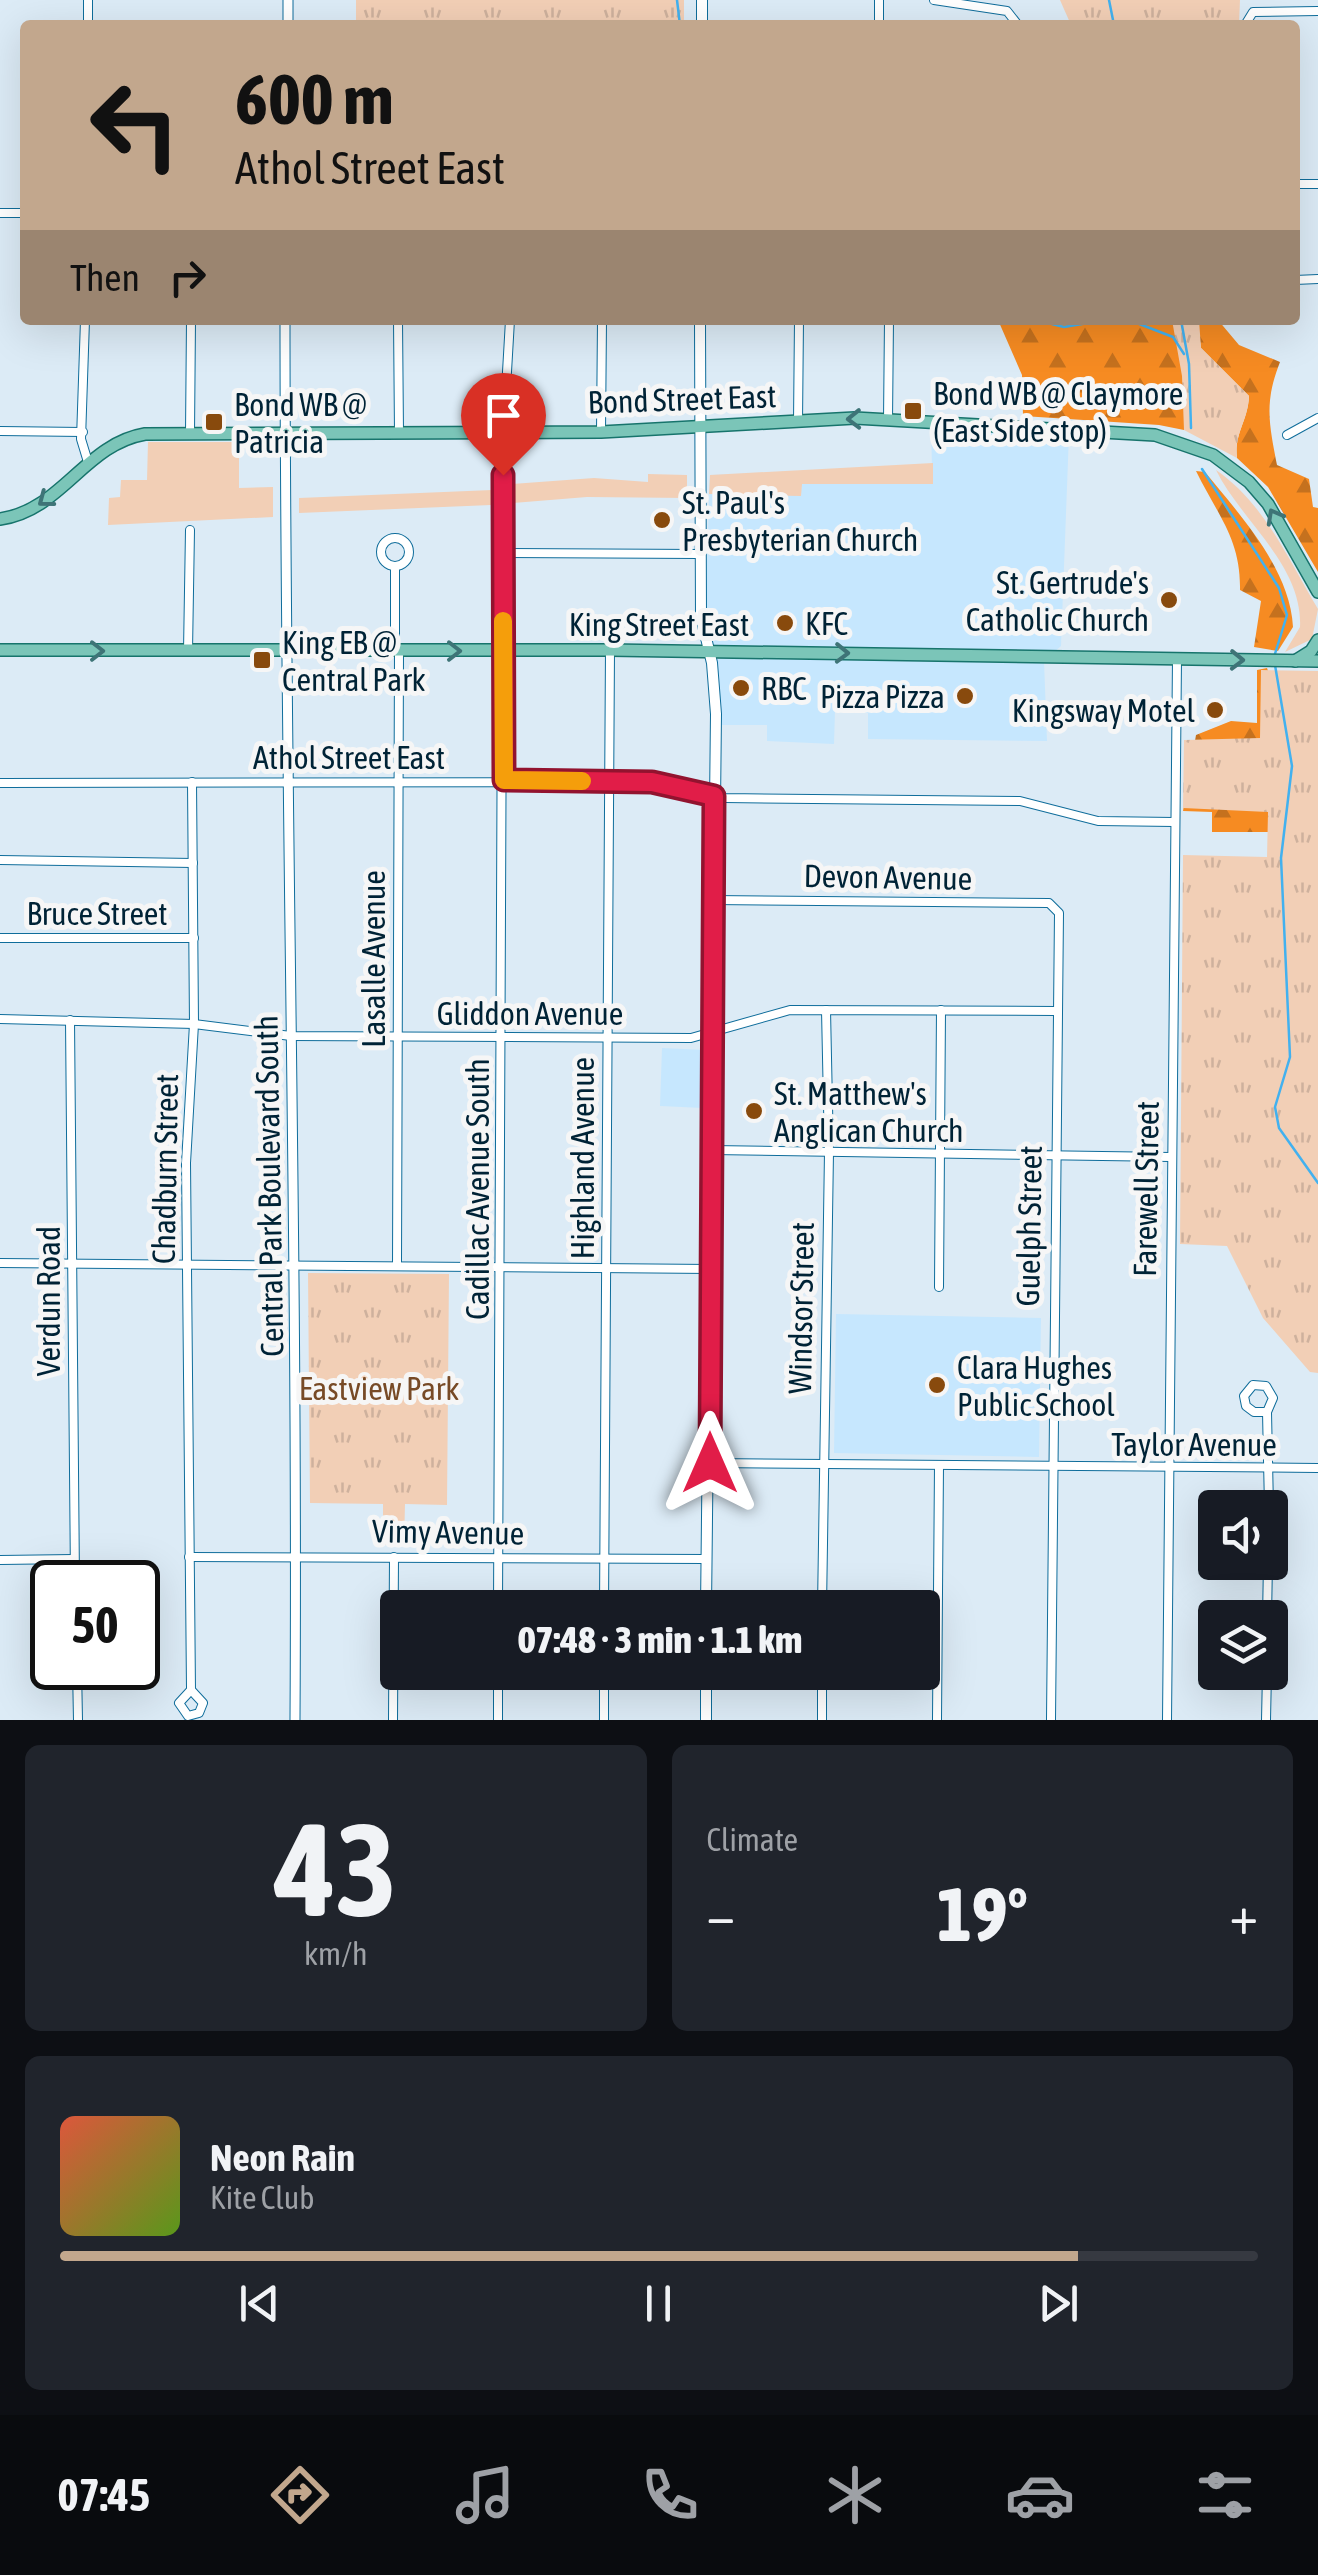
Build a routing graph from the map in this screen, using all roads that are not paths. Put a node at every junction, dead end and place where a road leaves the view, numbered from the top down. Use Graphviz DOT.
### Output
graph roads {
  1 [pos="934,0"];
  2 [pos="1318,11"];
  3 [pos="1014,20"];
  4 [pos="1247,20"];
  5 [pos="84,325"];
  6 [pos="192,325"];
  7 [pos="285,325"];
  8 [pos="398,325"];
  9 [pos="510,325"];
  10 [pos="602,325"];
  11 [pos="700,325"];
  12 [pos="798,325"];
  13 [pos="889,325"];
  14 [pos="1318,418"];
  15 [pos="888,420"];
  16 [pos="798,422"];
  17 [pos="699,430"];
  18 [pos="505,431"];
  19 [pos="0,432"];
  20 [pos="83,432"];
  21 [pos="601,432"];
  22 [pos="190,433"];
  23 [pos="285,433"];
  24 [pos="398,433"];
  25 [pos="1286,434"];
  26 [pos="88,462"];
  27 [pos="0,519"];
  28 [pos="190,530"];
  29 [pos="503,553"];
  30 [pos="700,554"];
  31 [pos="395,567"];
  32 [pos="1318,592"];
  33 [pos="1318,640"];
  34 [pos="0,650"];
  35 [pos="610,650"];
  36 [pos="188,651"];
  37 [pos="397,651"];
  38 [pos="502,651"];
  39 [pos="710,651"];
  40 [pos="286,652"];
  41 [pos="1177,659"];
  42 [pos="1290,661"];
  43 [pos="1318,661"];
  44 [pos="504,780"];
  45 [pos="192,782"];
  46 [pos="291,782"];
  47 [pos="610,782"];
  48 [pos="0,783"];
  49 [pos="398,783"];
  50 [pos="714,796"];
  51 [pos="1174,822"];
  52 [pos="0,860"];
  53 [pos="193,863"];
  54 [pos="712,900"];
  55 [pos="1059,913"];
  56 [pos="0,938"];
  57 [pos="194,938"];
  58 [pos="826,1010"];
  59 [pos="941,1010"];
  60 [pos="1056,1012"];
  61 [pos="0,1019"];
  62 [pos="70,1020"];
  63 [pos="194,1024"];
  64 [pos="712,1034"];
  65 [pos="291,1036"];
  66 [pos="398,1038"];
  67 [pos="608,1038"];
  68 [pos="503,1039"];
  69 [pos="712,1150"];
  70 [pos="829,1152"];
  71 [pos="943,1153"];
  72 [pos="1055,1154"];
  73 [pos="1171,1156"];
  74 [pos="0,1262"];
  75 [pos="73,1263"];
  76 [pos="187,1264"];
  77 [pos="296,1264"];
  78 [pos="397,1266"];
  79 [pos="502,1266"];
  80 [pos="606,1268"];
  81 [pos="711,1269"];
  82 [pos="939,1287"];
  83 [pos="1267,1412"];
  84 [pos="710,1463"];
  85 [pos="823,1465"];
  86 [pos="939,1465"];
  87 [pos="1050,1468"];
  88 [pos="1318,1468"];
  89 [pos="1170,1469"];
  90 [pos="1269,1469"];
  91 [pos="1268,1490"];
  92 [pos="296,1554"];
  93 [pos="190,1557"];
  94 [pos="394,1557"];
  95 [pos="499,1558"];
  96 [pos="604,1558"];
  97 [pos="74,1559"];
  98 [pos="706,1559"];
  99 [pos="0,1560"];
  100 [pos="498,1590"];
  101 [pos="604,1590"];
  102 [pos="706,1590"];
  103 [pos="822,1590"];
  104 [pos="77,1690"];
  105 [pos="191,1690"];
  106 [pos="498,1690"];
  107 [pos="604,1690"];
  108 [pos="706,1690"];
  109 [pos="822,1690"];
  110 [pos="1267,1690"];
  111 [pos="78,1720"];
  112 [pos="295,1720"];
  113 [pos="393,1720"];
  114 [pos="498,1720"];
  115 [pos="604,1720"];
  116 [pos="706,1720"];
  117 [pos="822,1720"];
  118 [pos="937,1720"];
  119 [pos="1051,1720"];
  120 [pos="1167,1720"];
  121 [pos="1266,1720"];
  1 -- 3 [label="street"];
  2 -- 4 [label="street"];
  5 -- 20 [label="street"];
  6 -- 22 [label="street"];
  7 -- 23 [label="street, Central Park Boulevard South"];
  8 -- 24 [label="street"];
  9 -- 18 [label="street, Cadillac Avenue South"];
  10 -- 21 [label="street"];
  11 -- 17 [label="main road"];
  12 -- 16 [label="street"];
  13 -- 15 [label="street"];
  14 -- 25 [label="street"];
  15 -- 16 [label="main road, Bond Street East, one-way"];
  32 -- 15 [label="main road, Bond Street East, one-way"];
  16 -- 17 [label="main road, Bond Street East"];
  17 -- 21 [label="main road, Bond Street East"];
  17 -- 30 [label="main road"];
  18 -- 21 [label="main road, Bond Street East"];
  18 -- 24 [label="main road, Bond Street East"];
  18 -- 29 [label="street, Cadillac Avenue South"];
  19 -- 20 [label="street"];
  20 -- 26 [label="street"];
  22 -- 23 [label="main road, Bond Street East"];
  22 -- 26 [label="main road, Bond Street East"];
  23 -- 24 [label="main road, Bond Street East"];
  23 -- 40 [label="street, Central Park Boulevard South"];
  26 -- 27 [label="main road, Bond Street East, one-way"];
  28 -- 36 [label="street"];
  29 -- 30 [label="street"];
  29 -- 38 [label="street, Cadillac Avenue South"];
  30 -- 39 [label="main road"];
  31 -- 37 [label="street, Lasalle Avenue"];
  33 -- 42 [label="main road"];
  34 -- 36 [label="main road, King Street East, one-way"];
  35 -- 38 [label="main road, King Street East"];
  35 -- 39 [label="main road, King Street East"];
  35 -- 47 [label="street, Highland Avenue"];
  36 -- 40 [label="main road, King Street East"];
  37 -- 38 [label="main road, King Street East, one-way"];
  37 -- 40 [label="main road, King Street East"];
  37 -- 49 [label="street, Lasalle Avenue"];
  38 -- 44 [label="street, Cadillac Avenue South"];
  39 -- 41 [label="main road, King Street East, one-way"];
  39 -- 50 [label="main road"];
  40 -- 46 [label="street, Central Park Boulevard South"];
  41 -- 42 [label="main road, King Street East, one-way"];
  41 -- 51 [label="street, Farewell Street"];
  42 -- 43 [label="main road, King Street East"];
  44 -- 47 [label="street, Athol Street East"];
  44 -- 49 [label="street, Athol Street East"];
  44 -- 68 [label="street, Cadillac Avenue South"];
  45 -- 46 [label="street, Athol Street East"];
  45 -- 48 [label="street, Athol Street East"];
  45 -- 53 [label="street, Chadburn Street"];
  46 -- 49 [label="street, Athol Street East"];
  46 -- 65 [label="street, Central Park Boulevard South"];
  47 -- 50 [label="street, Athol Street East"];
  47 -- 67 [label="street, Highland Avenue"];
  49 -- 66 [label="street, Lasalle Avenue"];
  50 -- 51 [label="street, Athol Street East"];
  50 -- 54 [label="main road"];
  51 -- 73 [label="street, Farewell Street"];
  52 -- 53 [label="street"];
  53 -- 57 [label="street, Chadburn Street"];
  54 -- 55 [label="street, Devon Avenue"];
  54 -- 64 [label="main road"];
  55 -- 60 [label="street, Guelph Street"];
  56 -- 57 [label="street, Bruce Street"];
  57 -- 63 [label="street, Chadburn Street"];
  58 -- 59 [label="street, Gliddon Avenue"];
  58 -- 64 [label="street, Gliddon Avenue"];
  58 -- 70 [label="street, Windsor Street"];
  59 -- 60 [label="street, Gliddon Avenue"];
  59 -- 71 [label="street"];
  60 -- 72 [label="street, Guelph Street"];
  61 -- 62 [label="street, Gliddon Avenue"];
  62 -- 63 [label="street, Gliddon Avenue"];
  62 -- 75 [label="street, Verdun Road"];
  63 -- 65 [label="street, Gliddon Avenue"];
  63 -- 76 [label="street, Chadburn Street"];
  64 -- 67 [label="street, Gliddon Avenue"];
  64 -- 69 [label="main road"];
  65 -- 66 [label="street, Gliddon Avenue"];
  65 -- 77 [label="street, Central Park Boulevard South"];
  66 -- 68 [label="street, Gliddon Avenue"];
  66 -- 78 [label="street, Lasalle Avenue"];
  67 -- 68 [label="street, Gliddon Avenue"];
  67 -- 80 [label="street, Highland Avenue"];
  68 -- 79 [label="street, Cadillac Avenue South"];
  69 -- 70 [label="street"];
  69 -- 81 [label="main road"];
  70 -- 71 [label="street"];
  70 -- 85 [label="street, Windsor Street"];
  71 -- 72 [label="street"];
  71 -- 82 [label="street"];
  72 -- 73 [label="street"];
  72 -- 87 [label="street, Guelph Street"];
  73 -- 89 [label="street, Farewell Street"];
  74 -- 75 [label="street"];
  75 -- 76 [label="street"];
  75 -- 97 [label="street, Verdun Road"];
  76 -- 77 [label="street"];
  76 -- 93 [label="street, Chadburn Street"];
  77 -- 78 [label="street"];
  77 -- 92 [label="street, Central Park Boulevard South"];
  78 -- 79 [label="street"];
  79 -- 80 [label="street"];
  79 -- 95 [label="street, Cadillac Avenue South"];
  80 -- 81 [label="street"];
  80 -- 96 [label="street, Highland Avenue"];
  81 -- 84 [label="main road"];
  83 -- 90 [label="street"];
  84 -- 85 [label="street, Taylor Avenue"];
  84 -- 98 [label="main road"];
  85 -- 86 [label="street, Taylor Avenue"];
  85 -- 103 [label="street, Windsor Street"];
  86 -- 87 [label="street, Taylor Avenue"];
  86 -- 118 [label="street"];
  87 -- 89 [label="street, Taylor Avenue"];
  87 -- 119 [label="street, Guelph Street"];
  88 -- 90 [label="street, Taylor Avenue"];
  89 -- 90 [label="street, Taylor Avenue"];
  89 -- 120 [label="street, Farewell Street"];
  90 -- 91 [label="street"];
  92 -- 93 [label="street, Vimy Avenue"];
  92 -- 94 [label="street, Vimy Avenue"];
  92 -- 112 [label="street, Central Park Boulevard South"];
  93 -- 105 [label="street, Chadburn Street"];
  94 -- 95 [label="street, Vimy Avenue"];
  94 -- 113 [label="street"];
  95 -- 96 [label="street, Vimy Avenue"];
  95 -- 100 [label="street, Cadillac Avenue South"];
  96 -- 98 [label="street, Vimy Avenue"];
  96 -- 101 [label="street, Highland Avenue"];
  97 -- 99 [label="street"];
  98 -- 102 [label="main road"];
  104 -- 111 [label="street"];
  106 -- 114 [label="street"];
  107 -- 115 [label="street"];
  108 -- 116 [label="main road"];
  109 -- 117 [label="street"];
  110 -- 121 [label="street"];
}
